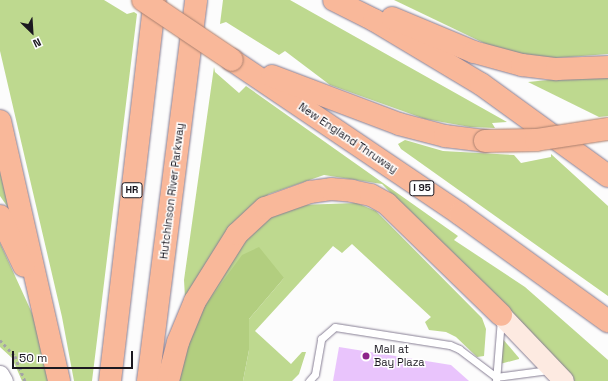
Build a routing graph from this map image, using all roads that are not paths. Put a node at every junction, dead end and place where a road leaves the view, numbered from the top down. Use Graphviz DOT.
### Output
graph roads {
  1 [pos="143,0"];
  2 [pos="155,0"];
  3 [pos="196,0"];
  4 [pos="334,0"];
  5 [pos="342,0"];
  6 [pos="232,60"];
  7 [pos="608,67"];
  8 [pos="0,121"];
  9 [pos="608,129"];
  10 [pos="608,176"];
  11 [pos="0,216"];
  12 [pos="39,296"];
  13 [pos="501,315"];
  14 [pos="608,322"];
  15 [pos="0,374"];
  16 [pos="558,375"];
  17 [pos="496,379"];
  18 [pos="4,381"];
  19 [pos="59,381"];
  20 [pos="110,381"];
  21 [pos="148,381"];
  22 [pos="168,381"];
  23 [pos="309,381"];
  1 -- 6 [label="highway, New England Thruway / I 95, bridge"];
  2 -- 20 [label="highway, HR"];
  3 -- 21 [label="highway, Hutchinson River Parkway"];
  4 -- 10 [label="highway"];
  5 -- 7 [label="highway"];
  6 -- 9 [label="highway, bridge"];
  6 -- 14 [label="highway, New England Thruway / I 95"];
  8 -- 12 [label="highway"];
  11 -- 12 [label="highway"];
  12 -- 19 [label="highway"];
  13 -- 16 [label="main road"];
  13 -- 17 [label="lane"];
  13 -- 22 [label="highway"];
  15 -- 18 [label="street"];
  16 -- 17 [label="lane"];
  17 -- 23 [label="lane"];
}
